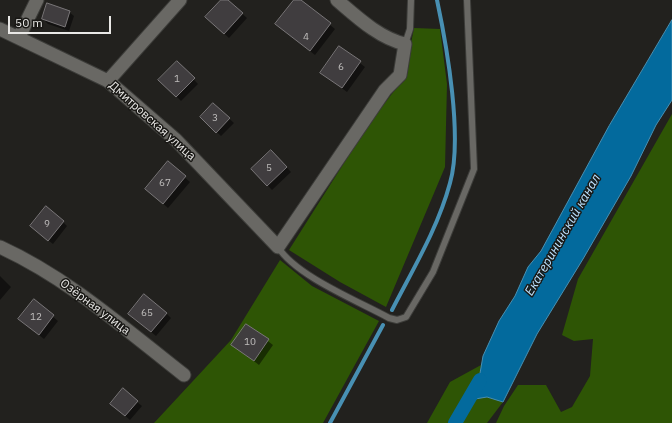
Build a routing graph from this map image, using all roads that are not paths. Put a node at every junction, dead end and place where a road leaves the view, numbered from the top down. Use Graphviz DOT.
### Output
graph roads {
  1 [pos="37,0"];
  2 [pos="180,0"];
  3 [pos="337,0"];
  4 [pos="412,0"];
  5 [pos="467,0"];
  6 [pos="0,29"];
  7 [pos="19,37"];
  8 [pos="405,44"];
  9 [pos="108,81"];
  10 [pos="0,247"];
  11 [pos="278,247"];
  12 [pos="184,375"];
  1 -- 7 [label="street"];
  2 -- 9 [label="street"];
  3 -- 8 [label="street"];
  4 -- 8 [label="lane"];
  5 -- 11 [label="lane"];
  6 -- 7 [label="street, Дмитровская улица"];
  7 -- 9 [label="street, Дмитровская улица"];
  8 -- 11 [label="street"];
  9 -- 11 [label="street, Дмитровская улица"];
  10 -- 12 [label="street, Озёрная улица"];
}
